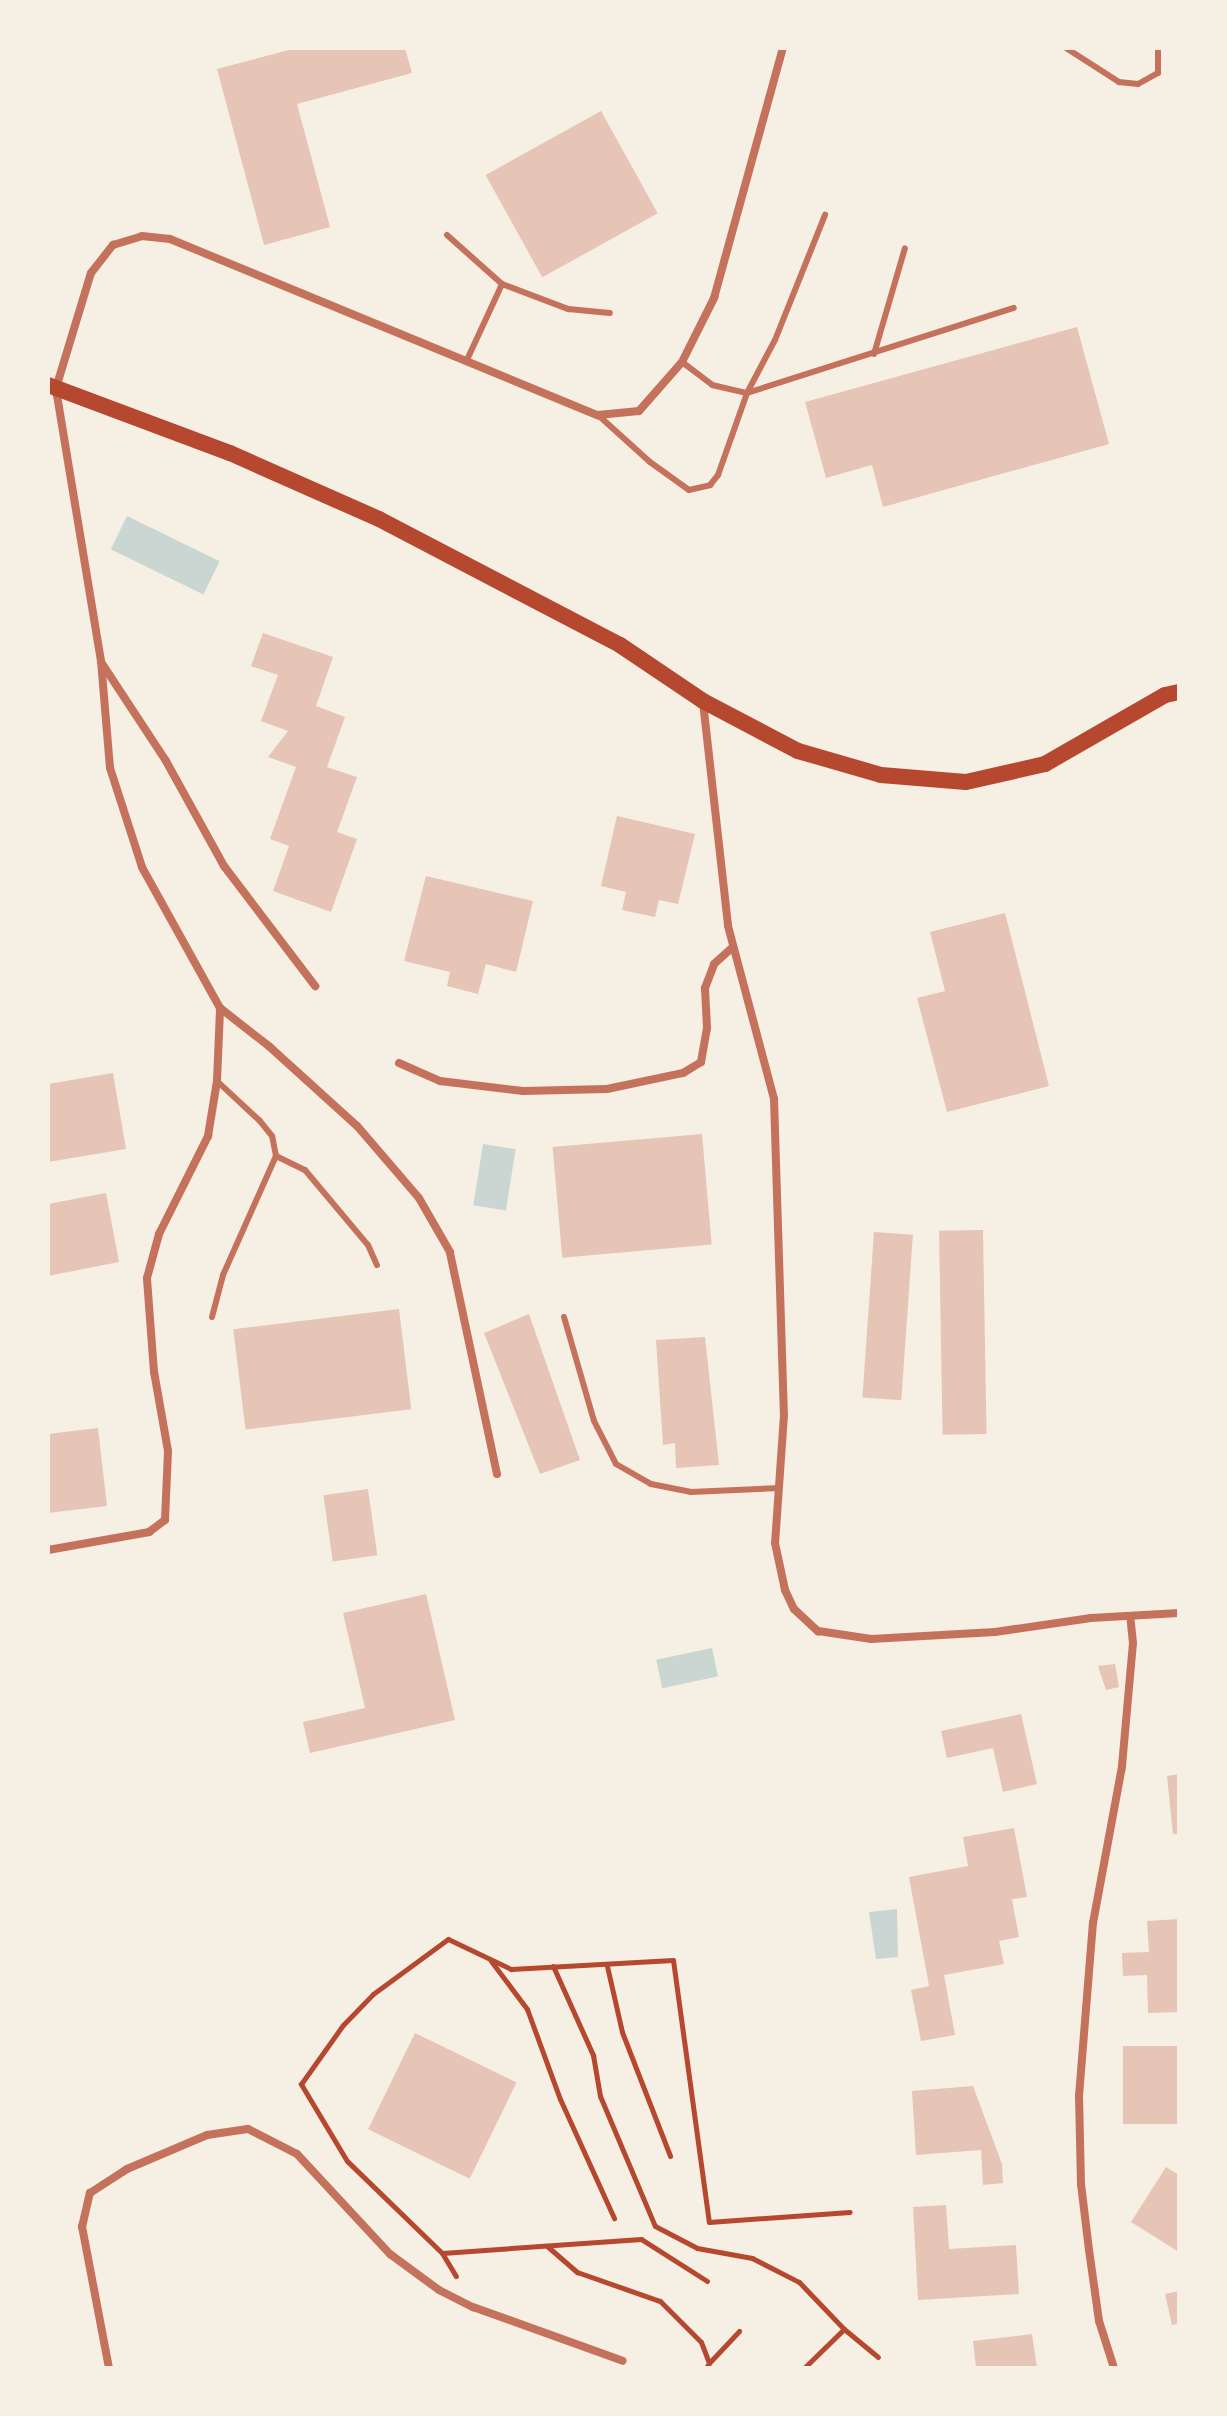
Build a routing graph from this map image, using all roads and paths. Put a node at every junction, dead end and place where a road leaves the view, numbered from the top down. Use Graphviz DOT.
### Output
graph roads {
  1 [pos="783,48"];
  2 [pos="1066,48"];
  3 [pos="1158,48"];
  4 [pos="825,215"];
  5 [pos="447,235"];
  6 [pos="905,248"];
  7 [pos="502,284"];
  8 [pos="1014,308"];
  9 [pos="610,313"];
  10 [pos="874,354"];
  11 [pos="466,362"];
  12 [pos="682,362"];
  13 [pos="52,386"];
  14 [pos="747,393"];
  15 [pos="598,415"];
  16 [pos="101,661"];
  17 [pos="1179,692"];
  18 [pos="703,701"];
  19 [pos="733,947"];
  20 [pos="315,986"];
  21 [pos="220,1008"];
  22 [pos="399,1063"];
  23 [pos="217,1081"];
  24 [pos="276,1156"];
  25 [pos="377,1265"];
  26 [pos="212,1317"];
  27 [pos="564,1317"];
  28 [pos="497,1474"];
  29 [pos="779,1488"];
  30 [pos="48,1550"];
  31 [pos="1179,1613"];
  32 [pos="1130,1616"];
  33 [pos="491,1960"];
  34 [pos="553,1966"];
  35 [pos="607,1966"];
  36 [pos="670,2156"];
  37 [pos="850,2212"];
  38 [pos="614,2218"];
  39 [pos="546,2245"];
  40 [pos="707,2281"];
  41 [pos="844,2329"];
  42 [pos="739,2331"];
  43 [pos="878,2357"];
  44 [pos="623,2361"];
  45 [pos="708,2366"];
  46 [pos="109,2368"];
  47 [pos="804,2368"];
  48 [pos="1114,2368"];
  1 -- 12 [label="street"];
  2 -- 3 [label="lane"];
  4 -- 14 [label="lane"];
  5 -- 7 [label="lane"];
  6 -- 10 [label="lane"];
  7 -- 9 [label="lane"];
  7 -- 11 [label="lane"];
  8 -- 10 [label="lane"];
  10 -- 14 [label="lane"];
  11 -- 13 [label="street"];
  11 -- 15 [label="street"];
  12 -- 14 [label="lane"];
  12 -- 15 [label="street"];
  13 -- 16 [label="street"];
  13 -- 18 [label="main road"];
  14 -- 15 [label="lane"];
  16 -- 20 [label="street"];
  16 -- 21 [label="street"];
  17 -- 18 [label="main road"];
  18 -- 19 [label="street"];
  19 -- 22 [label="street"];
  19 -- 29 [label="street"];
  21 -- 23 [label="street"];
  21 -- 28 [label="street"];
  23 -- 24 [label="lane"];
  23 -- 30 [label="street"];
  24 -- 25 [label="lane"];
  24 -- 26 [label="lane"];
  27 -- 29 [label="lane"];
  29 -- 32 [label="street"];
  31 -- 32 [label="street"];
  32 -- 48 [label="street"];
  33 -- 34 [label="path"];
  33 -- 38 [label="path"];
  33 -- 39 [label="path"];
  34 -- 35 [label="path"];
  34 -- 41 [label="path"];
  35 -- 36 [label="path"];
  35 -- 37 [label="path"];
  39 -- 40 [label="path"];
  39 -- 45 [label="path"];
  41 -- 43 [label="path"];
  41 -- 47 [label="path"];
  42 -- 45 [label="path"];
  44 -- 46 [label="street"];
}
